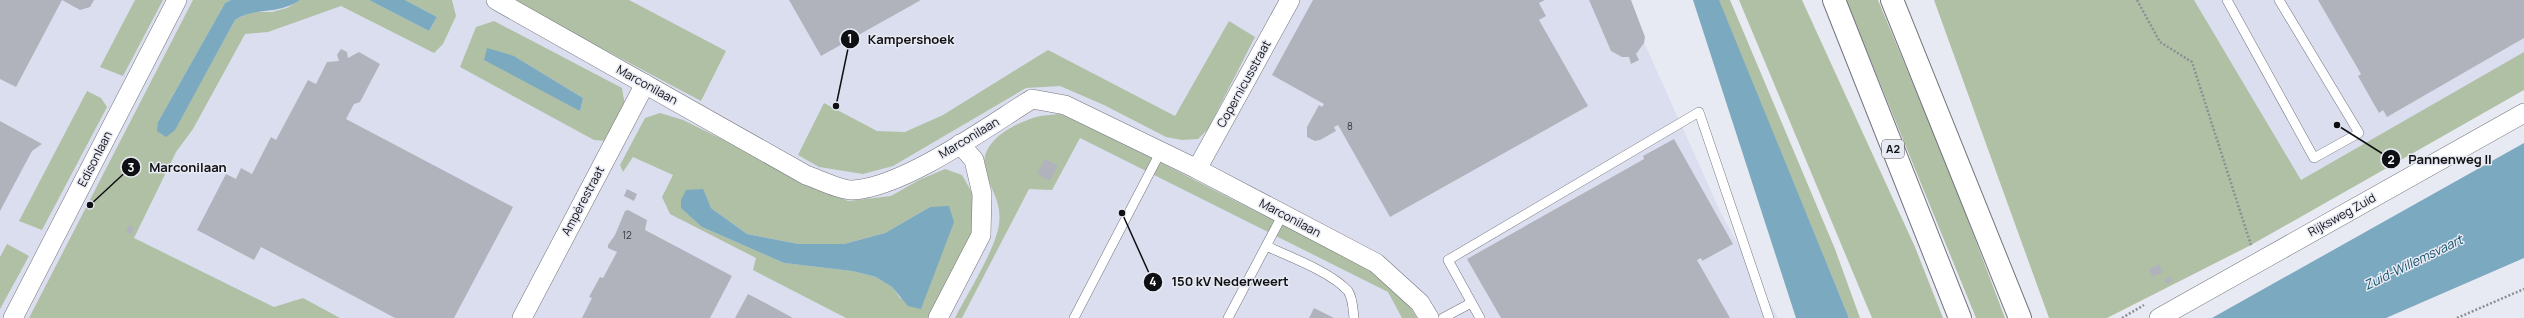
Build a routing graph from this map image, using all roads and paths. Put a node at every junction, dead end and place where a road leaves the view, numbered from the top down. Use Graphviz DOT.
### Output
graph roads {
  1 [pos="177,0"];
  2 [pos="496,0"];
  3 [pos="1290,0"];
  4 [pos="1834,0"];
  5 [pos="1892,0"];
  6 [pos="2137,0"];
  7 [pos="2227,0"];
  8 [pos="2279,0"];
  9 [pos="645,84"];
  10 [pos="2524,113"];
  11 [pos="960,144"];
  12 [pos="1161,151"];
  13 [pos="1197,169"];
  14 [pos="1283,214"];
  15 [pos="2251,245"];
  16 [pos="1266,246"];
  17 [pos="2524,289"];
  18 [pos="1471,303"];
  19 [pos="12,318"];
  20 [pos="522,318"];
  21 [pos="938,318"];
  22 [pos="1074,318"];
  23 [pos="1228,318"];
  24 [pos="1354,318"];
  25 [pos="1429,318"];
  26 [pos="1443,318"];
  27 [pos="1480,318"];
  28 [pos="1768,318"];
  29 [pos="1960,318"];
  30 [pos="2020,318"];
  31 [pos="2159,318"];
  32 [pos="2457,318"];
  1 -- 19 [label="street, Edisonlaan"];
  2 -- 9 [label="street, Marconilaan"];
  3 -- 13 [label="street, Copernicusstraat"];
  4 -- 29 [label="highway, A2"];
  5 -- 30 [label="highway"];
  6 -- 15 [label="path"];
  7 -- 8 [label="lane"];
  9 -- 11 [label="street, Marconilaan"];
  9 -- 20 [label="street, Ampèrestraat"];
  10 -- 31 [label="street, Rijksweg Zuid"];
  11 -- 12 [label="street, Marconilaan"];
  11 -- 21 [label="street"];
  12 -- 13 [label="street, Marconilaan"];
  12 -- 22 [label="lane"];
  13 -- 14 [label="street, Marconilaan"];
  14 -- 16 [label="lane"];
  14 -- 25 [label="street, Marconilaan"];
  16 -- 23 [label="lane"];
  16 -- 24 [label="lane"];
  17 -- 32 [label="path"];
  18 -- 26 [label="lane"];
  18 -- 27 [label="lane"];
  18 -- 28 [label="lane"];
}
